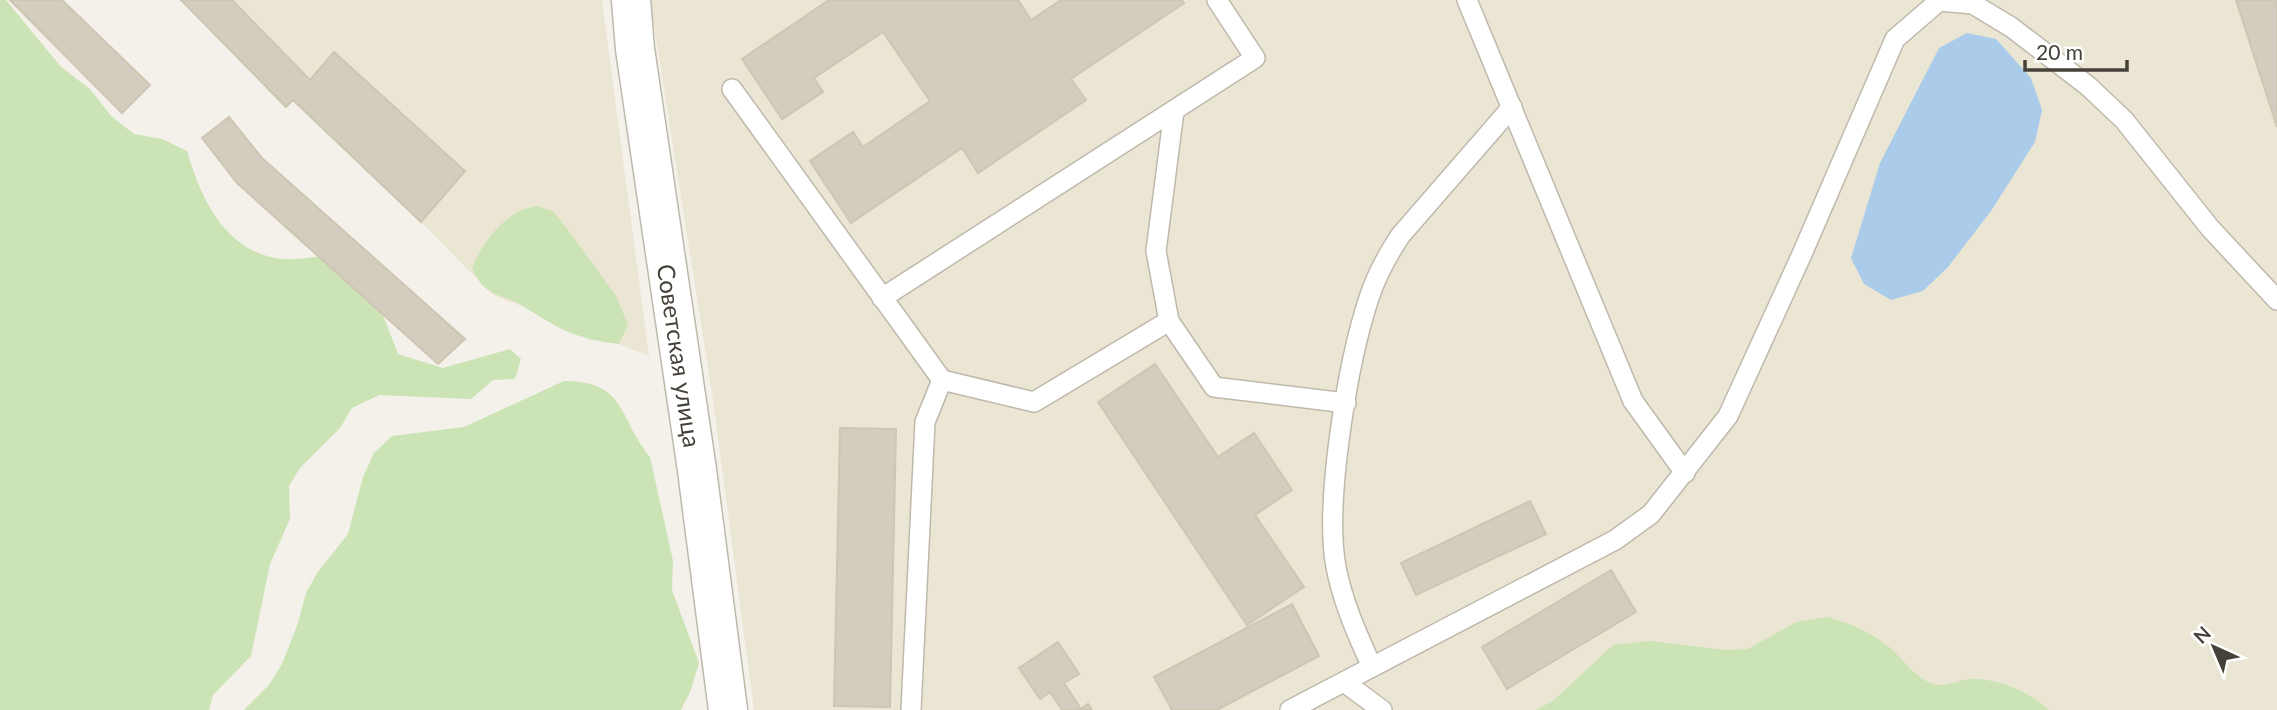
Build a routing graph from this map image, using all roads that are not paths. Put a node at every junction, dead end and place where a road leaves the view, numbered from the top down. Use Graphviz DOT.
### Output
graph roads {
  1 [pos="631,0"];
  2 [pos="1217,0"];
  3 [pos="1467,0"];
  4 [pos="732,89"];
  5 [pos="1511,107"];
  6 [pos="1174,111"];
  7 [pos="882,298"];
  8 [pos="2277,300"];
  9 [pos="1169,321"];
  10 [pos="942,380"];
  11 [pos="1346,403"];
  12 [pos="1685,473"];
  13 [pos="1372,667"];
  14 [pos="1344,682"];
  15 [pos="729,710"];
  16 [pos="911,710"];
  17 [pos="1290,710"];
  18 [pos="1382,710"];
  1 -- 15 [label="street, Советская улица"];
  2 -- 6 [label="lane"];
  3 -- 5 [label="lane"];
  4 -- 7 [label="lane"];
  5 -- 11 [label="lane"];
  5 -- 12 [label="lane"];
  6 -- 7 [label="lane"];
  6 -- 9 [label="lane"];
  7 -- 10 [label="lane"];
  8 -- 12 [label="lane"];
  9 -- 10 [label="lane"];
  9 -- 11 [label="lane"];
  10 -- 16 [label="lane"];
  11 -- 13 [label="lane"];
  12 -- 13 [label="lane"];
  13 -- 14 [label="lane"];
  14 -- 17 [label="lane"];
  14 -- 18 [label="lane"];
}
